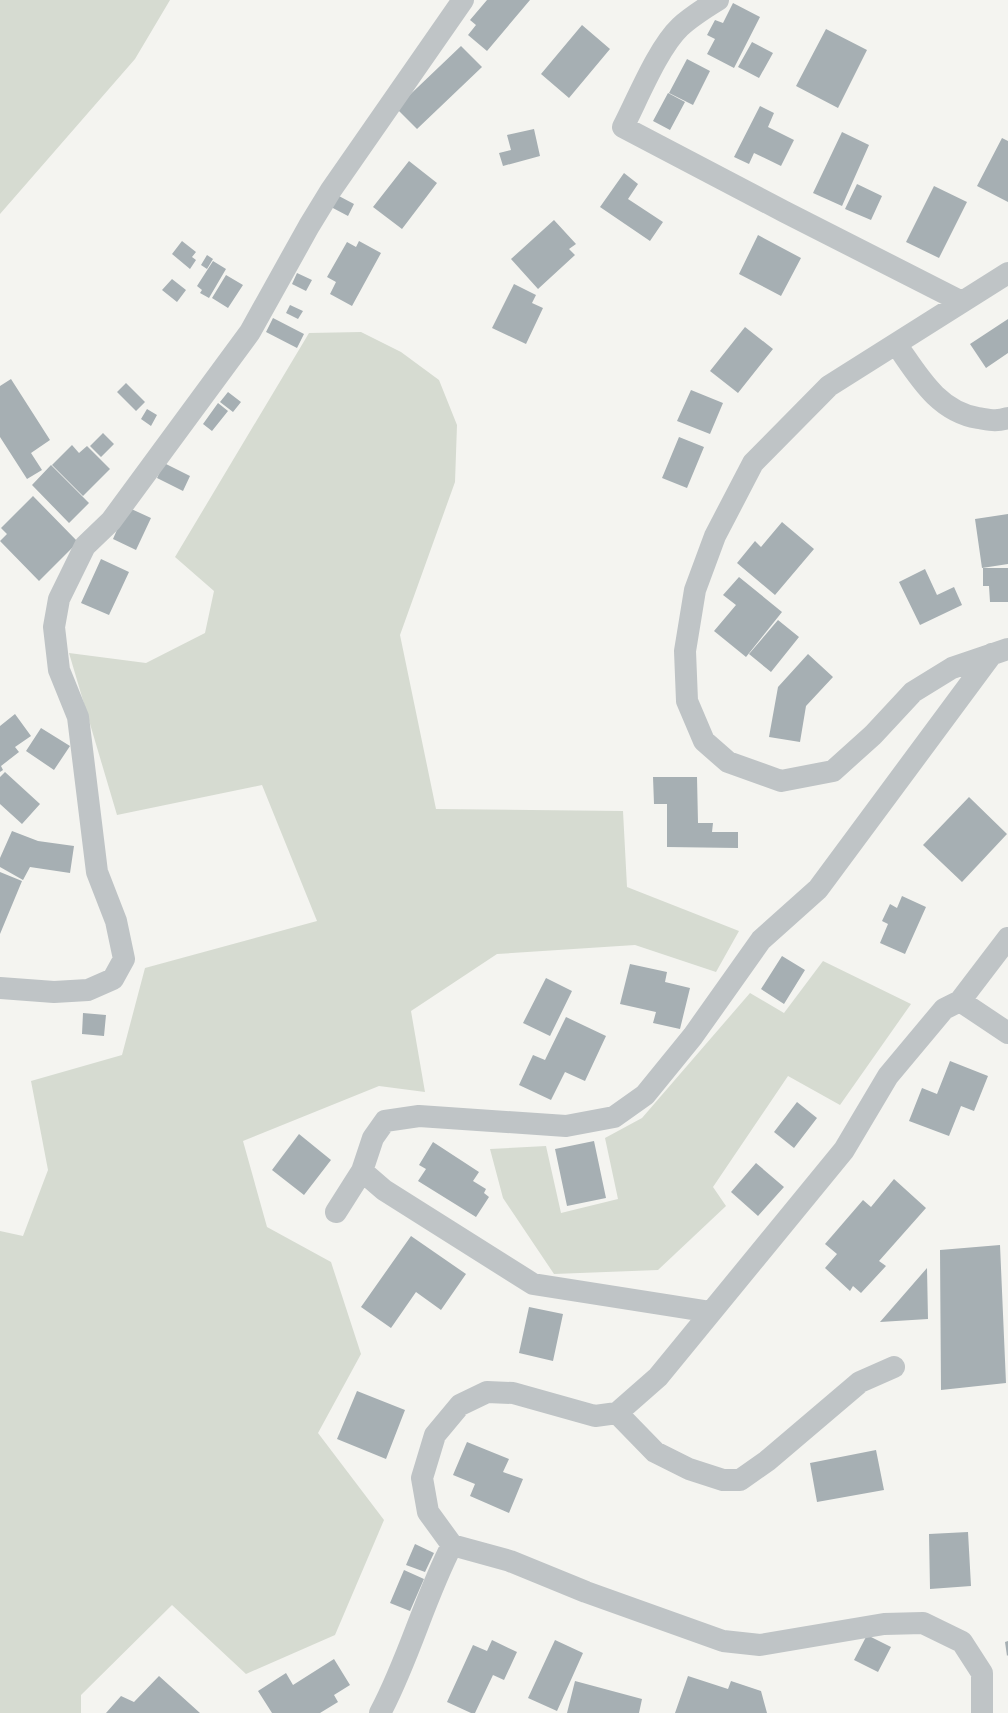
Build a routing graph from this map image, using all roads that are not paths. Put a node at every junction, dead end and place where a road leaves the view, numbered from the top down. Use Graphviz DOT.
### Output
graph roads {
  1 [pos="463,0"];
  2 [pos="718,0"];
  3 [pos="1008,273"];
  4 [pos="962,302"];
  5 [pos="896,344"];
  6 [pos="1008,418"];
  7 [pos="1000,651"];
  8 [pos="1008,938"];
  9 [pos="0,988"];
  10 [pos="960,1001"];
  11 [pos="1008,1033"];
  12 [pos="362,1171"];
  13 [pos="336,1212"];
  14 [pos="711,1312"];
  15 [pos="894,1367"];
  16 [pos="617,1413"];
  17 [pos="452,1545"];
  18 [pos="380,1713"];
  19 [pos="982,1713"];
  1 -- 9 [label="street"];
  2 -- 4 [label="street"];
  3 -- 4 [label="street"];
  4 -- 5 [label="street"];
  5 -- 6 [label="street"];
  5 -- 7 [label="street"];
  7 -- 12 [label="street"];
  8 -- 10 [label="street"];
  10 -- 11 [label="street"];
  10 -- 14 [label="street"];
  12 -- 13 [label="street"];
  12 -- 14 [label="street"];
  14 -- 16 [label="street"];
  15 -- 16 [label="street"];
  16 -- 17 [label="street"];
  17 -- 18 [label="street"];
  17 -- 19 [label="street"];
}
